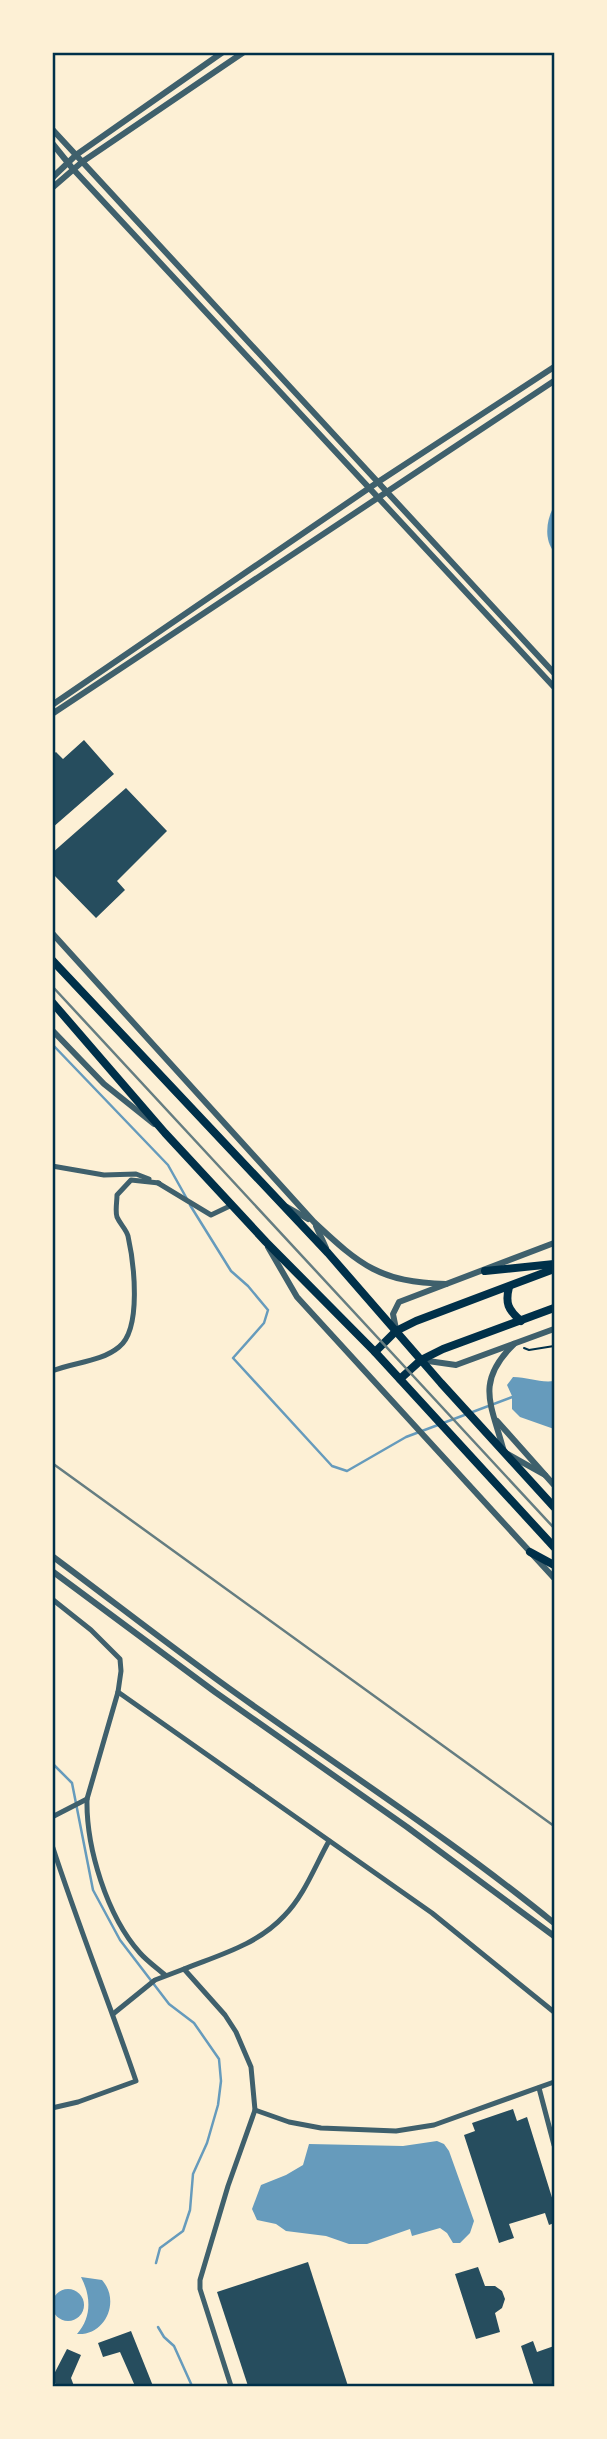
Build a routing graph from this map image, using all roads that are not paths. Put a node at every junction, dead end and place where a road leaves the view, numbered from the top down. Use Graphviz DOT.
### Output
graph roads {
  1 [pos="222,52"];
  2 [pos="244,52"];
  3 [pos="52,129"];
  4 [pos="52,143"];
  5 [pos="76,155"];
  6 [pos="82,162"];
  7 [pos="71,166"];
  8 [pos="52,178"];
  9 [pos="52,188"];
  10 [pos="555,367"];
  11 [pos="555,381"];
  12 [pos="378,482"];
  13 [pos="370,489"];
  14 [pos="387,492"];
  15 [pos="379,498"];
  16 [pos="555,673"];
  17 [pos="555,687"];
  18 [pos="52,705"];
  19 [pos="52,714"];
  20 [pos="52,933"];
  21 [pos="52,960"];
  22 [pos="52,1002"];
  23 [pos="52,1030"];
  24 [pos="165,1133"];
  25 [pos="52,1166"];
  26 [pos="159,1183"];
  27 [pos="282,1203"];
  28 [pos="232,1205"];
  29 [pos="314,1222"];
  30 [pos="265,1242"];
  31 [pos="555,1243"];
  32 [pos="328,1253"];
  33 [pos="555,1266"];
  34 [pos="485,1270"];
  35 [pos="446,1284"];
  36 [pos="509,1287"];
  37 [pos="555,1308"];
  38 [pos="521,1321"];
  39 [pos="555,1329"];
  40 [pos="396,1331"];
  41 [pos="514,1344"];
  42 [pos="374,1352"];
  43 [pos="421,1360"];
  44 [pos="52,1371"];
  45 [pos="400,1379"];
  46 [pos="495,1419"];
  47 [pos="504,1452"];
  48 [pos="545,1475"];
  49 [pos="555,1485"];
  50 [pos="555,1507"];
  51 [pos="555,1547"];
  52 [pos="530,1552"];
  53 [pos="52,1556"];
  54 [pos="555,1565"];
  55 [pos="52,1571"];
  56 [pos="555,1578"];
  57 [pos="52,1599"];
  58 [pos="118,1692"];
  59 [pos="238,1695"];
  60 [pos="232,1704"];
  61 [pos="87,1800"];
  62 [pos="52,1817"];
  63 [pos="329,1841"];
  64 [pos="52,1845"];
  65 [pos="555,1923"];
  66 [pos="555,1936"];
  67 [pos="184,1969"];
  68 [pos="165,1975"];
  69 [pos="555,2012"];
  70 [pos="113,2014"];
  71 [pos="555,2081"];
  72 [pos="539,2088"];
  73 [pos="52,2108"];
  74 [pos="255,2110"];
  75 [pos="555,2145"];
  76 [pos="230,2386"];
  1 -- 5 [label="street"];
  2 -- 6 [label="street"];
  3 -- 5 [label="street"];
  4 -- 7 [label="street"];
  5 -- 6 [label="street"];
  5 -- 7 [label="street"];
  6 -- 7 [label="street"];
  6 -- 12 [label="street"];
  7 -- 8 [label="street"];
  7 -- 9 [label="street"];
  7 -- 13 [label="street"];
  10 -- 12 [label="street"];
  11 -- 14 [label="street"];
  12 -- 13 [label="street"];
  12 -- 14 [label="street"];
  13 -- 15 [label="street"];
  13 -- 18 [label="street"];
  14 -- 15 [label="street"];
  14 -- 16 [label="street"];
  15 -- 17 [label="street"];
  15 -- 19 [label="street"];
  20 -- 29 [label="street"];
  21 -- 27 [label="main road"];
  22 -- 24 [label="main road"];
  23 -- 24 [label="street"];
  24 -- 28 [label="main road"];
  25 -- 26 [label="street"];
  26 -- 28 [label="street"];
  26 -- 44 [label="street"];
  27 -- 29 [label="street"];
  27 -- 32 [label="main road"];
  28 -- 30 [label="main road"];
  29 -- 32 [label="street"];
  29 -- 35 [label="street"];
  30 -- 42 [label="main road"];
  30 -- 52 [label="street"];
  31 -- 34 [label="street"];
  32 -- 40 [label="main road"];
  33 -- 34 [label="main road"];
  33 -- 36 [label="main road"];
  34 -- 35 [label="street"];
  35 -- 40 [label="street"];
  36 -- 38 [label="main road"];
  36 -- 40 [label="main road"];
  37 -- 38 [label="main road"];
  38 -- 43 [label="main road"];
  39 -- 41 [label="street"];
  40 -- 42 [label="main road"];
  40 -- 43 [label="main road"];
  41 -- 43 [label="street"];
  41 -- 46 [label="street"];
  42 -- 45 [label="main road"];
  43 -- 45 [label="main road"];
  43 -- 47 [label="main road"];
  45 -- 51 [label="main road"];
  46 -- 47 [label="street"];
  46 -- 48 [label="street"];
  47 -- 48 [label="street"];
  47 -- 50 [label="main road"];
  48 -- 49 [label="street"];
  52 -- 54 [label="main road"];
  52 -- 56 [label="street"];
  53 -- 59 [label="street"];
  55 -- 60 [label="street"];
  57 -- 58 [label="street"];
  58 -- 61 [label="street"];
  58 -- 63 [label="street"];
  59 -- 60 [label="street"];
  59 -- 65 [label="street"];
  60 -- 66 [label="street"];
  61 -- 62 [label="street"];
  61 -- 68 [label="street"];
  63 -- 67 [label="street"];
  63 -- 69 [label="street"];
  64 -- 70 [label="street"];
  67 -- 68 [label="street"];
  67 -- 74 [label="street"];
  68 -- 70 [label="street"];
  70 -- 73 [label="street"];
  71 -- 72 [label="street"];
  72 -- 74 [label="street"];
  72 -- 75 [label="street"];
  74 -- 76 [label="street"];
}
